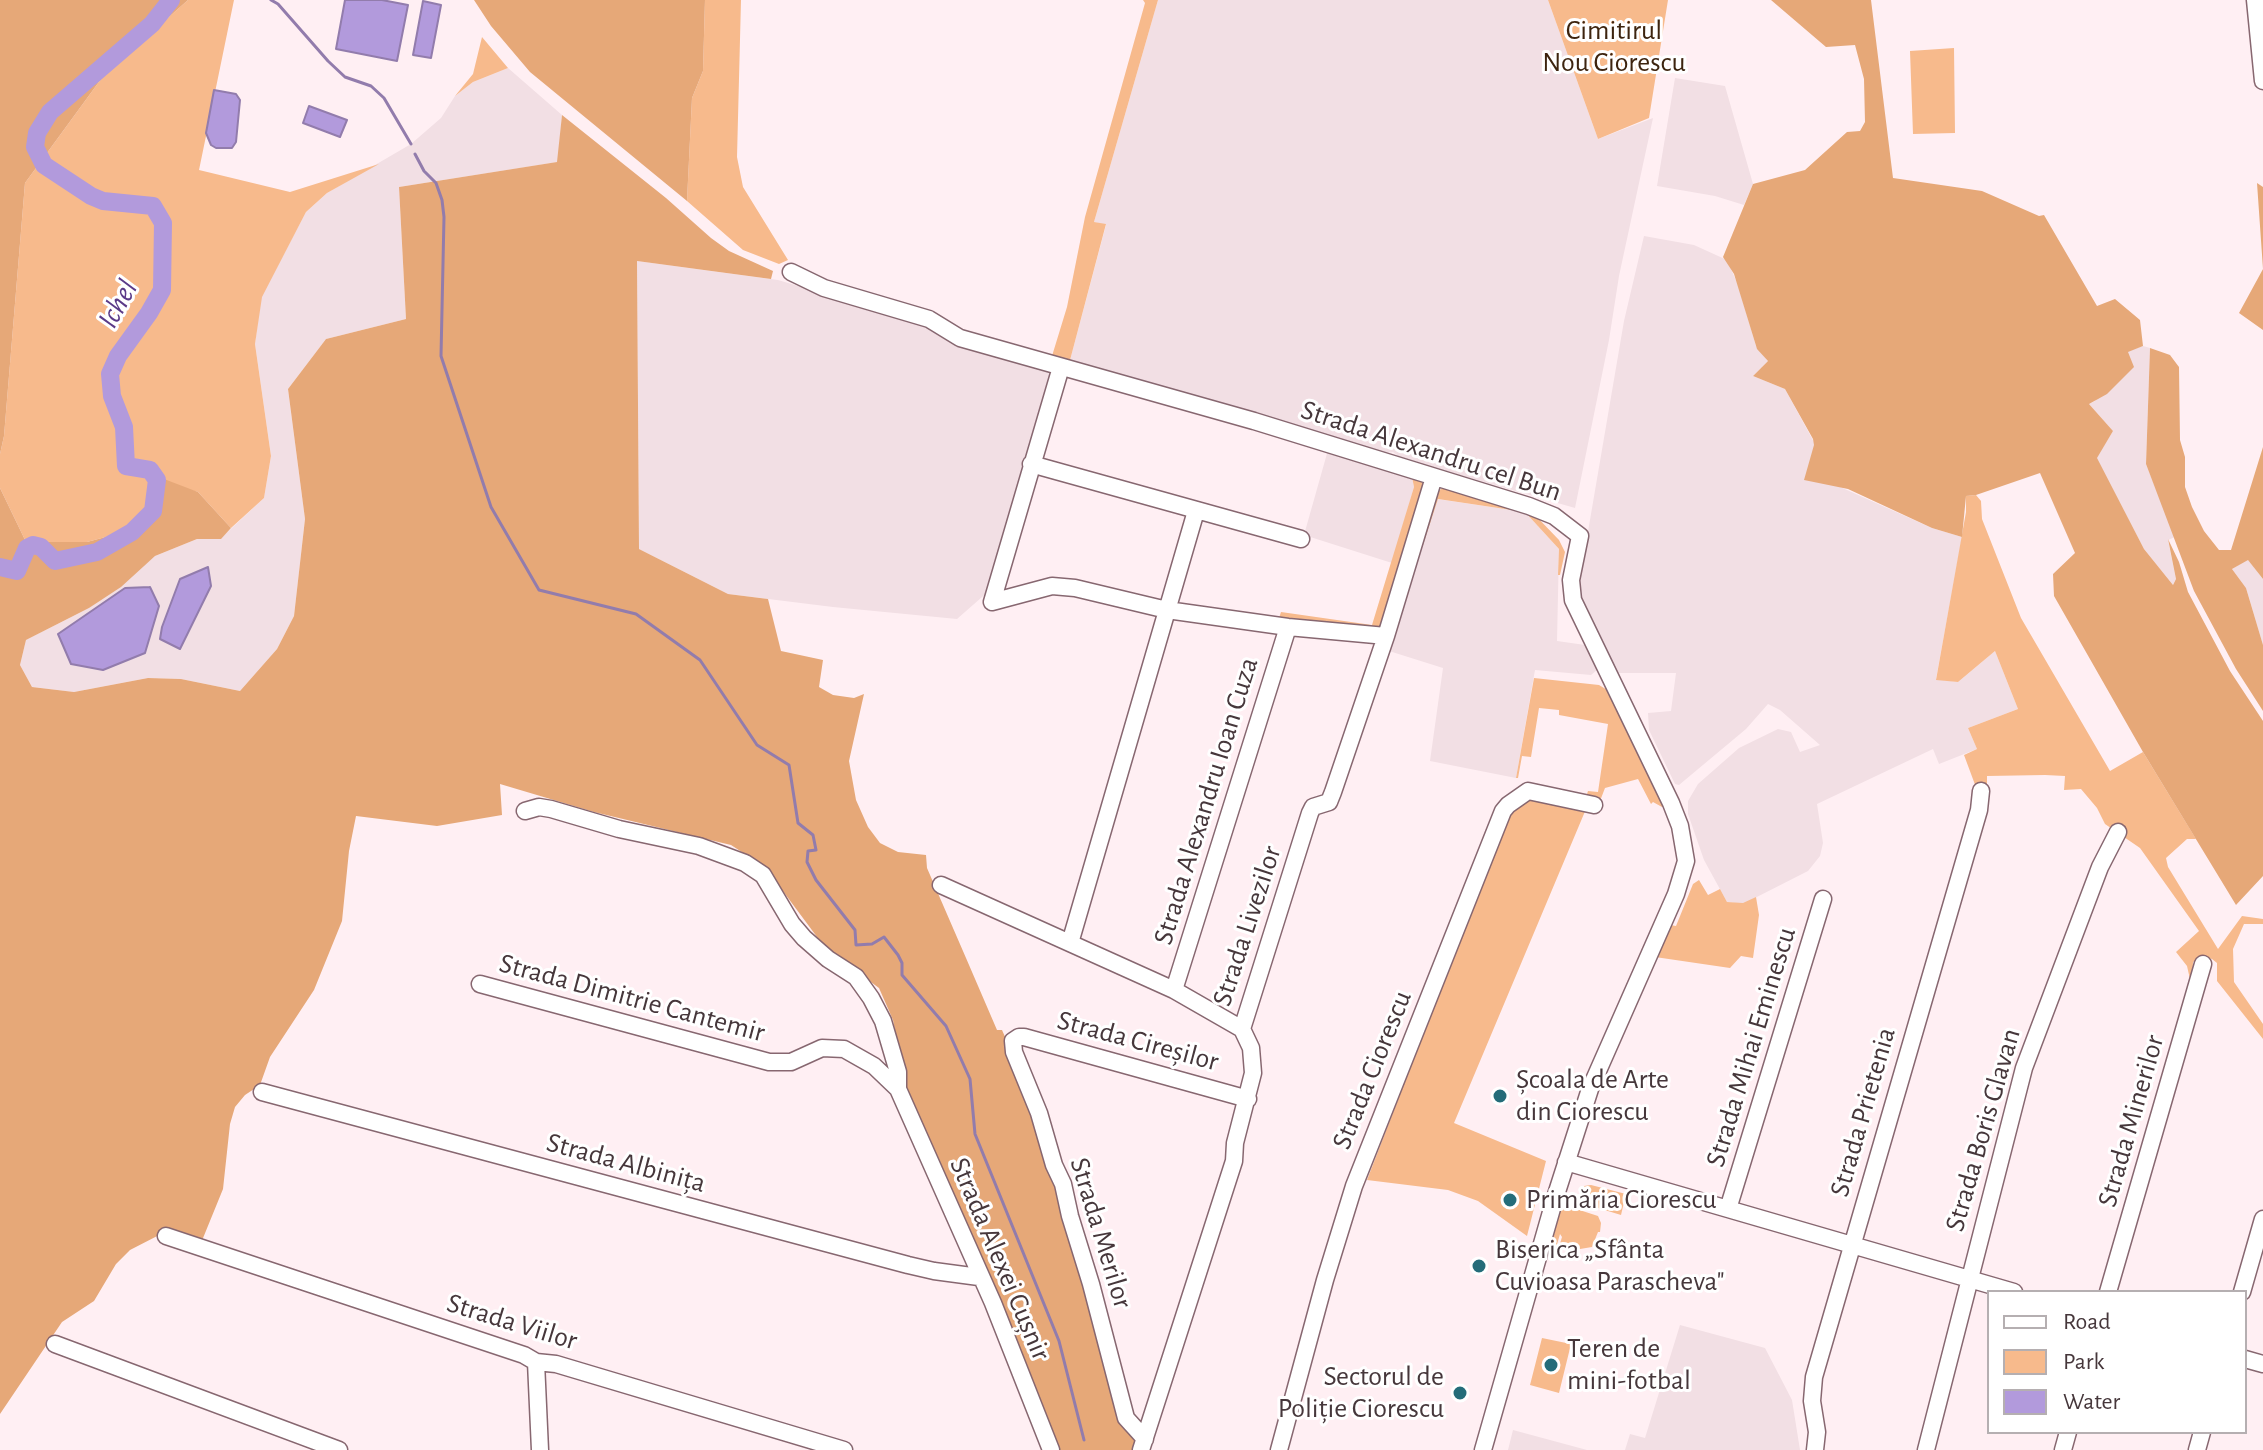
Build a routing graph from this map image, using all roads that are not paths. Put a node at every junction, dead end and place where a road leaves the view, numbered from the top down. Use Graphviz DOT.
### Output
graph roads {
  1 [pos="2255,0"];
  2 [pos="2263,81"];
  3 [pos="791,272"];
  4 [pos="1061,367"];
  5 [pos="1031,464"];
  6 [pos="1434,477"];
  7 [pos="1196,511"];
  8 [pos="1301,539"];
  9 [pos="1167,610"];
  10 [pos="1288,627"];
  11 [pos="1386,636"];
  12 [pos="1981,791"];
  13 [pos="1594,805"];
  14 [pos="525,811"];
  15 [pos="2118,832"];
  16 [pos="941,885"];
  17 [pos="1823,899"];
  18 [pos="1070,943"];
  19 [pos="2203,964"];
  20 [pos="480,984"];
  21 [pos="1174,990"];
  22 [pos="1242,1029"];
  23 [pos="1015,1038"];
  24 [pos="898,1089"];
  25 [pos="262,1092"];
  26 [pos="1248,1099"];
  27 [pos="1566,1162"];
  28 [pos="1728,1209"];
  29 [pos="2263,1219"];
  30 [pos="166,1236"];
  31 [pos="1851,1244"];
  32 [pos="979,1277"];
  33 [pos="1969,1279"];
  34 [pos="2007,1290"];
  35 [pos="2109,1290"];
  36 [pos="2243,1290"];
  37 [pos="55,1344"];
  38 [pos="536,1362"];
  39 [pos="1143,1444"];
  40 [pos="339,1450"];
  41 [pos="540,1450"];
  42 [pos="844,1450"];
  43 [pos="1051,1450"];
  44 [pos="1279,1450"];
  45 [pos="1483,1450"];
  46 [pos="1815,1450"];
  47 [pos="1926,1450"];
  1 -- 2 [label="street"];
  3 -- 4 [label="street, Strada Alexandru cel Bun"];
  4 -- 5 [label="street"];
  4 -- 6 [label="street, Strada Alexandru cel Bun"];
  5 -- 7 [label="street"];
  5 -- 9 [label="street"];
  6 -- 11 [label="street, Strada Livezilor"];
  6 -- 27 [label="street, Strada Alexandru cel Bun"];
  7 -- 8 [label="street"];
  7 -- 9 [label="street"];
  9 -- 10 [label="street"];
  9 -- 18 [label="street"];
  10 -- 11 [label="street"];
  10 -- 21 [label="street, Strada Alexandru Ioan Cuza"];
  11 -- 22 [label="street, Strada Livezilor"];
  12 -- 31 [label="street, Strada Prietenia"];
  13 -- 44 [label="street, Strada Ciorescu"];
  14 -- 24 [label="street"];
  15 -- 33 [label="street, Strada Boris Glavan"];
  16 -- 18 [label="street"];
  17 -- 28 [label="street, Strada Mihai Eminescu"];
  18 -- 21 [label="street"];
  19 -- 35 [label="street, Strada Minerilor"];
  20 -- 24 [label="street, Strada Dimitrie Cantemir"];
  21 -- 22 [label="street"];
  22 -- 26 [label="street, Strada Livezilor"];
  23 -- 26 [label="street, Strada Cireșilor"];
  23 -- 39 [label="street, Strada Merilor"];
  24 -- 32 [label="street, Strada Alexei Cușnir"];
  25 -- 32 [label="street, Strada Albinița"];
  26 -- 39 [label="street, Strada Livezilor"];
  27 -- 28 [label="street"];
  27 -- 45 [label="street, Strada Alexandru cel Bun"];
  28 -- 31 [label="street"];
  29 -- 36 [label="street"];
  30 -- 38 [label="street, Strada Viilor"];
  31 -- 33 [label="street"];
  31 -- 46 [label="street, Strada Prietenia"];
  32 -- 43 [label="street, Strada Alexei Cușnir"];
  33 -- 34 [label="street"];
  33 -- 47 [label="street, Strada Boris Glavan"];
  37 -- 40 [label="street"];
  38 -- 41 [label="street"];
  38 -- 42 [label="street, Strada Viilor"];
}
